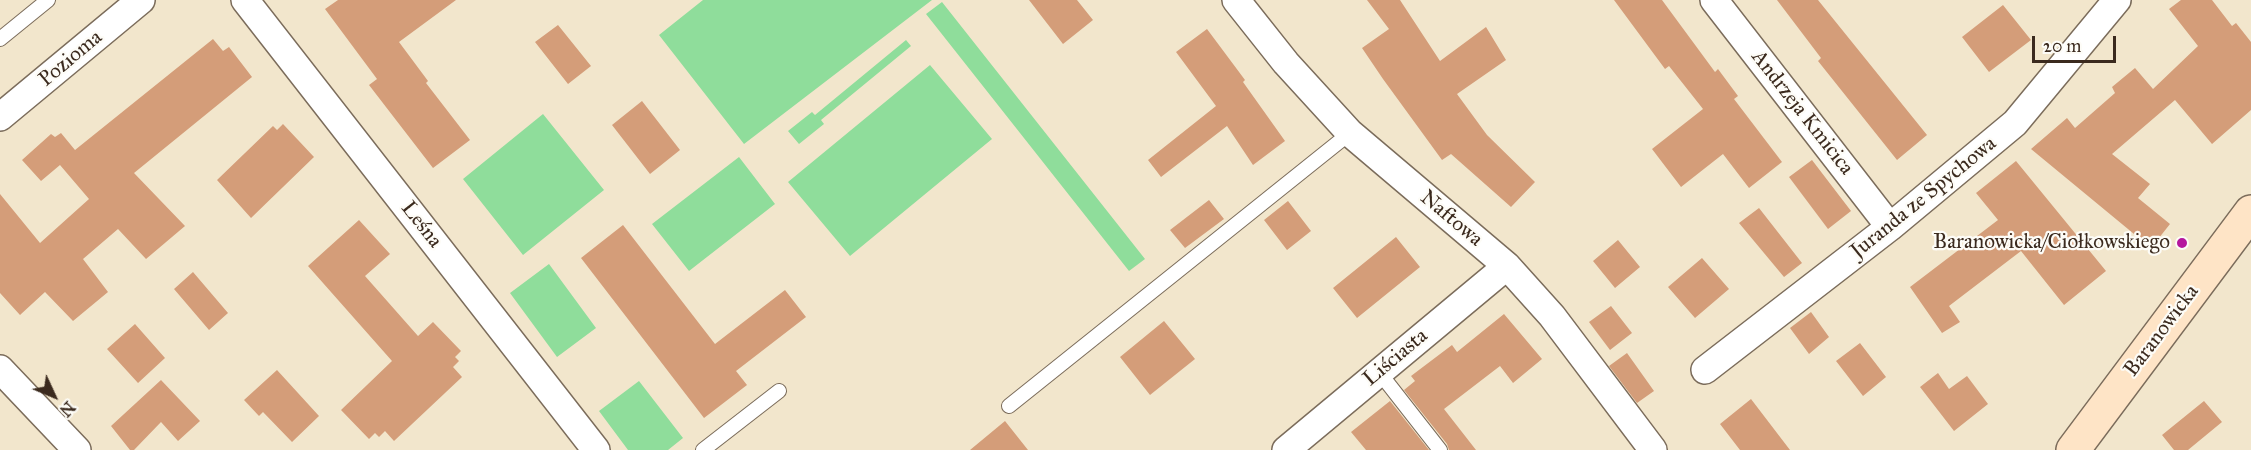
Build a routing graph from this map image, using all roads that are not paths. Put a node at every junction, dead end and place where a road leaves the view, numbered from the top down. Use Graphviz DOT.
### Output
graph roads {
  1 [pos="48,0"];
  2 [pos="141,0"];
  3 [pos="245,0"];
  4 [pos="1236,0"];
  5 [pos="1714,0"];
  6 [pos="2117,0"];
  7 [pos="0,39"];
  8 [pos="0,117"];
  9 [pos="1350,133"];
  10 [pos="2251,212"];
  11 [pos="1890,227"];
  12 [pos="1507,266"];
  13 [pos="0,369"];
  14 [pos="1705,370"];
  15 [pos="1379,372"];
  16 [pos="779,391"];
  17 [pos="1009,406"];
  18 [pos="77,450"];
  19 [pos="596,450"];
  20 [pos="703,450"];
  21 [pos="1286,450"];
  22 [pos="1440,450"];
  23 [pos="1653,450"];
  24 [pos="2073,450"];
  1 -- 7 [label="lane"];
  2 -- 8 [label="street, Pozioma"];
  3 -- 19 [label="street, Leśna"];
  4 -- 9 [label="street, Naftowa"];
  5 -- 11 [label="street, Andrzeja Kmicica"];
  6 -- 11 [label="street, Juranda ze Spychowa"];
  9 -- 12 [label="street, Naftowa"];
  9 -- 17 [label="lane"];
  10 -- 24 [label="street, Baranowicka"];
  11 -- 14 [label="street, Juranda ze Spychowa"];
  12 -- 15 [label="street, Liściasta"];
  12 -- 23 [label="street, Naftowa"];
  13 -- 18 [label="street"];
  15 -- 21 [label="street, Liściasta"];
  15 -- 22 [label="lane"];
  16 -- 20 [label="lane"];
}
